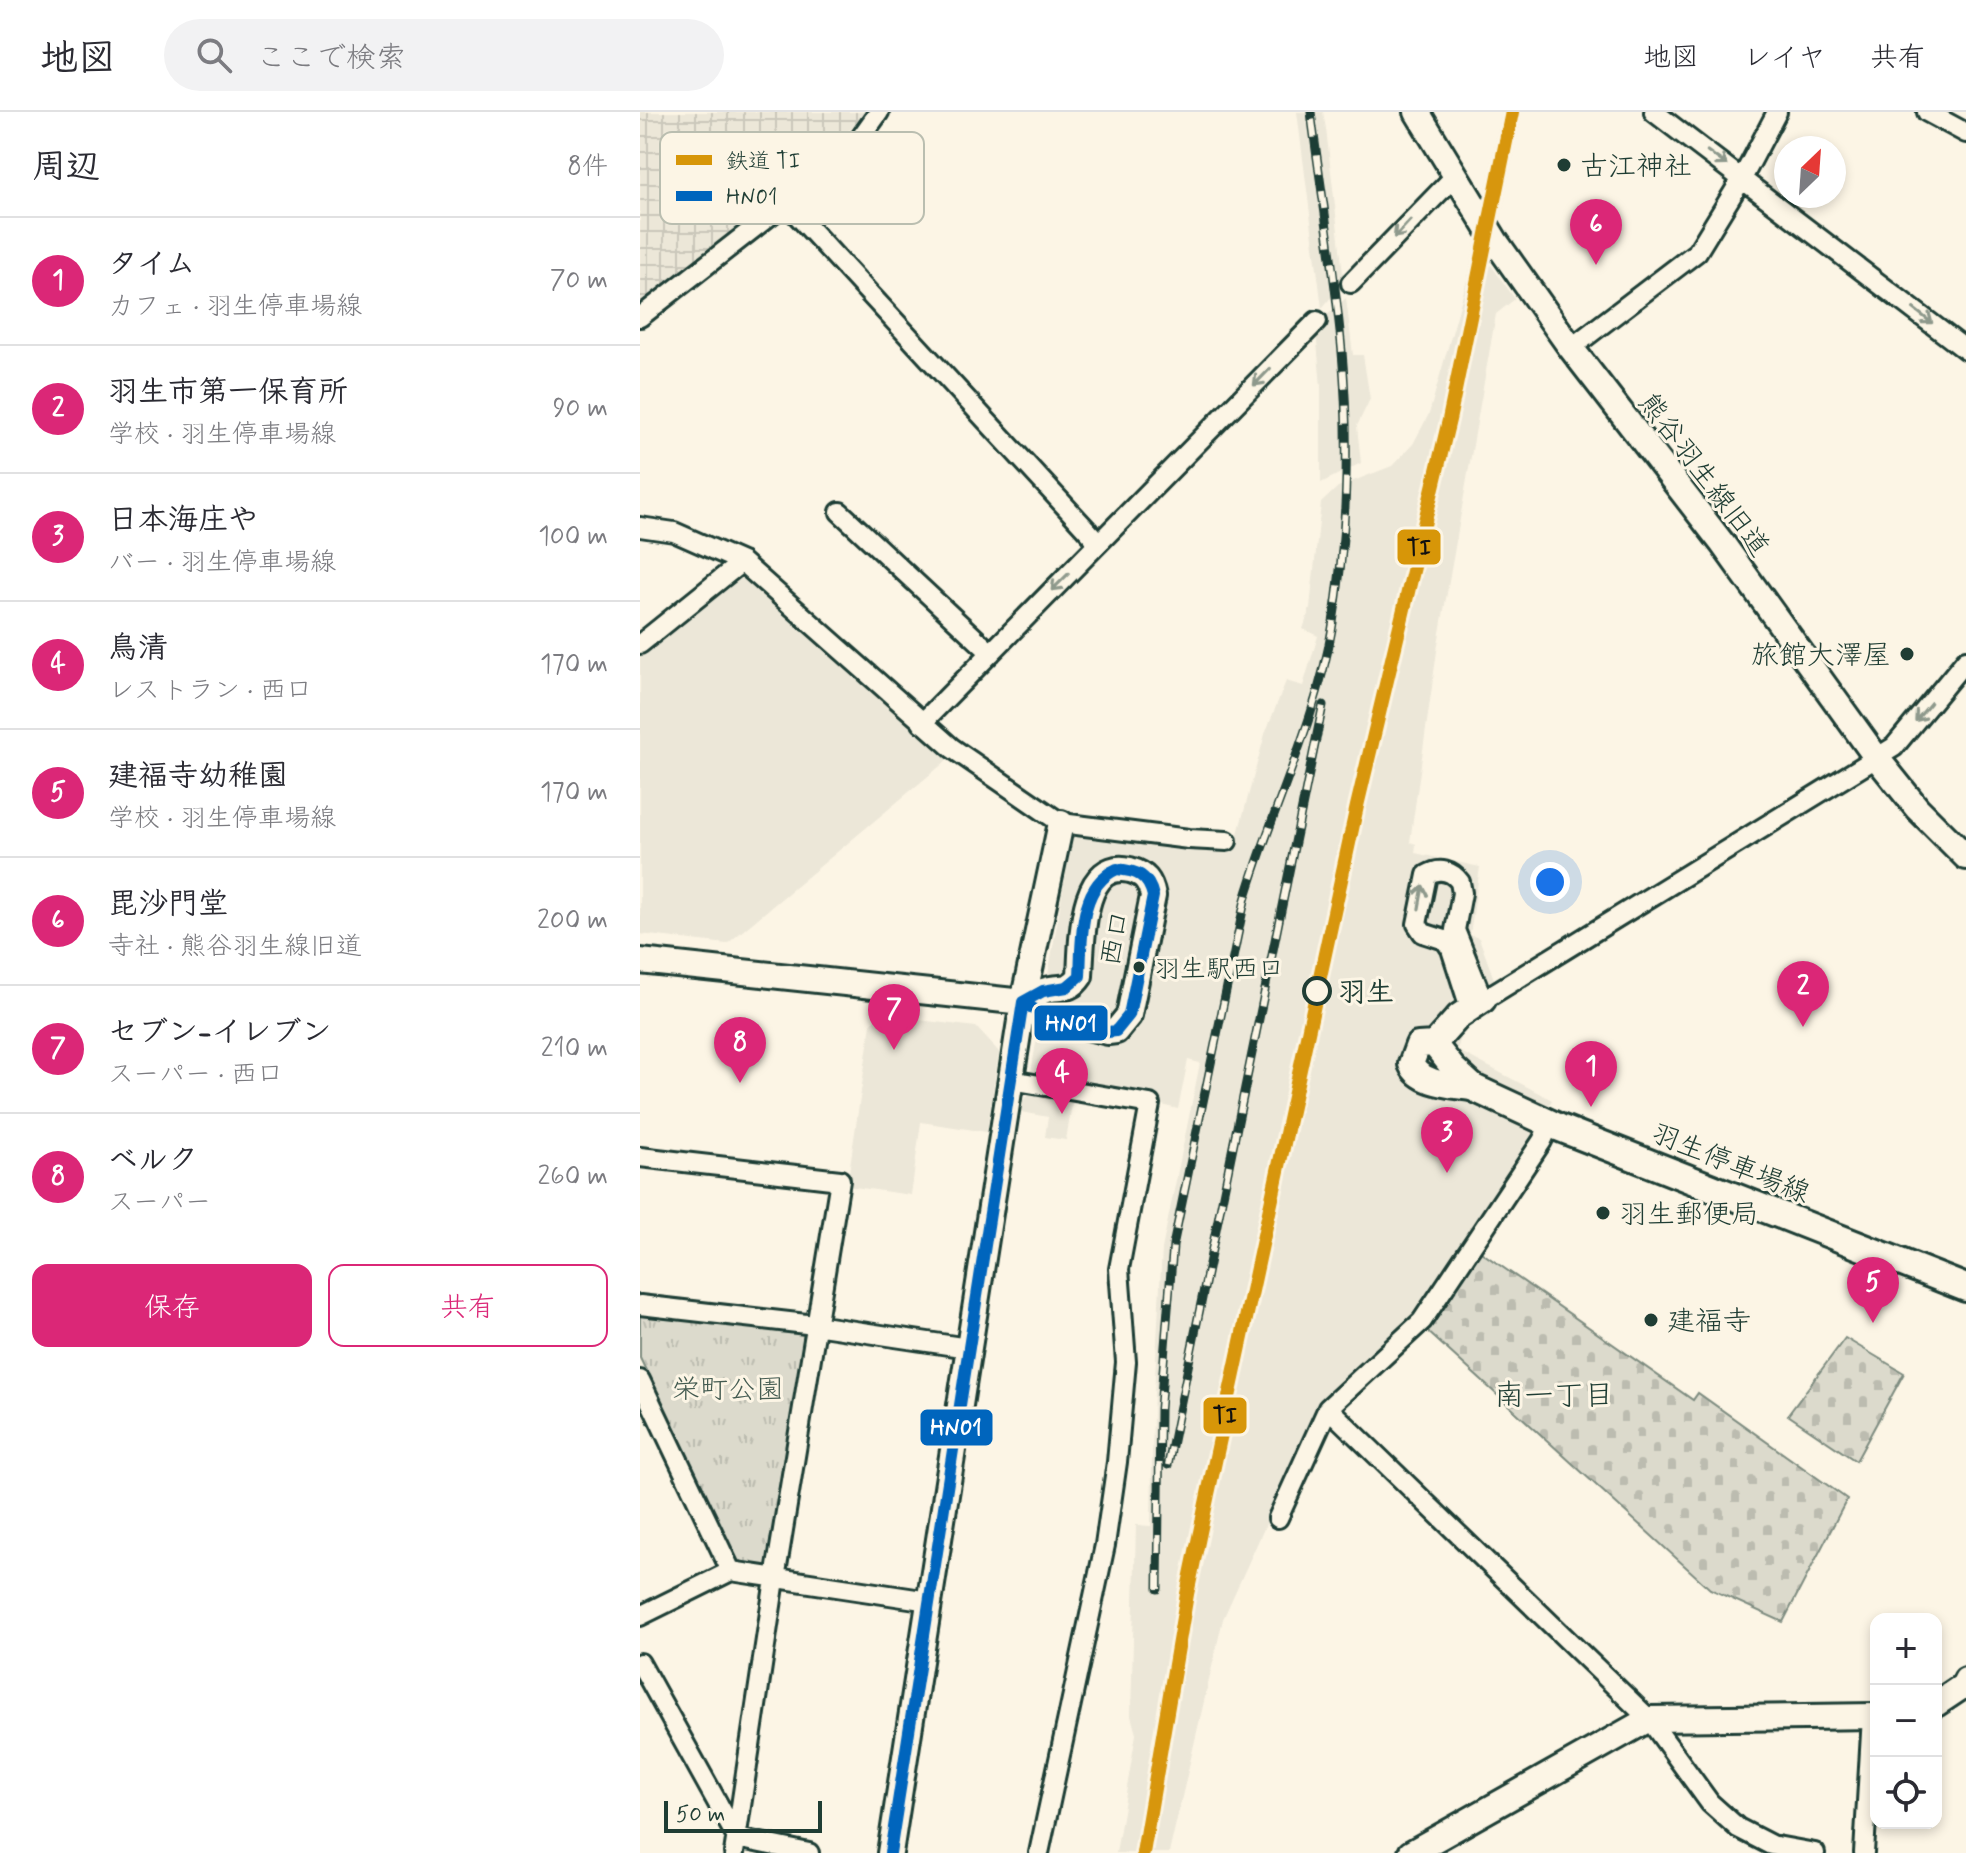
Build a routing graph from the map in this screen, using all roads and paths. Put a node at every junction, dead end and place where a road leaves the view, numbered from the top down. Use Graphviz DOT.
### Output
graph roads {
  1 [pos="879,112"];
  2 [pos="1654,112"];
  3 [pos="1777,112"];
  4 [pos="1927,112"];
  5 [pos="1419,113"];
  6 [pos="865,132"];
  7 [pos="1966,133"];
  8 [pos="1455,176"];
  9 [pos="1743,177"];
  10 [pos="759,224"];
  11 [pos="805,224"];
  12 [pos="1351,283"];
  13 [pos="640,317"];
  14 [pos="1317,321"];
  15 [pos="1571,348"];
  16 [pos="1966,350"];
  17 [pos="840,512"];
  18 [pos="640,527"];
  19 [pos="1099,543"];
  20 [pos="742,562"];
  21 [pos="640,644"];
  22 [pos="991,653"];
  23 [pos="1966,660"];
  24 [pos="922,723"];
  25 [pos="1876,757"];
  26 [pos="1061,823"];
  27 [pos="1227,841"];
  28 [pos="1966,857"];
  29 [pos="640,961"];
  30 [pos="1023,1002"];
  31 [pos="1477,1004"];
  32 [pos="1011,1080"];
  33 [pos="1476,1089"];
  34 [pos="1550,1124"];
  35 [pos="640,1157"];
  36 [pos="1966,1288"];
  37 [pos="640,1305"];
  38 [pos="815,1325"];
  39 [pos="968,1348"];
  40 [pos="640,1380"];
  41 [pos="1328,1408"];
  42 [pos="1278,1518"];
  43 [pos="731,1571"];
  44 [pos="775,1579"];
  45 [pos="929,1601"];
  46 [pos="640,1616"];
  47 [pos="640,1663"];
  48 [pos="1966,1680"];
  49 [pos="1942,1700"];
  50 [pos="1870,1716"];
  51 [pos="1649,1719"];
  52 [pos="1871,1757"];
  53 [pos="736,1845"];
  54 [pos="809,1853"];
  55 [pos="890,1853"];
  56 [pos="1039,1853"];
  57 [pos="1411,1853"];
  58 [pos="1815,1853"];
  59 [pos="1864,1853"];
  1 -- 6 [label="street"];
  2 -- 9 [label="street, one-way"];
  3 -- 9 [label="street"];
  4 -- 7 [label="street"];
  5 -- 8 [label="street, 熊谷羽生線旧道"];
  8 -- 12 [label="street, one-way"];
  8 -- 15 [label="street, 熊谷羽生線旧道"];
  9 -- 15 [label="street"];
  9 -- 16 [label="street, one-way"];
  10 -- 13 [label="street"];
  11 -- 19 [label="street"];
  14 -- 19 [label="street, one-way"];
  15 -- 25 [label="street, 熊谷羽生線旧道"];
  17 -- 22 [label="street"];
  18 -- 20 [label="street"];
  19 -- 22 [label="street, one-way"];
  20 -- 21 [label="street"];
  20 -- 24 [label="street"];
  22 -- 24 [label="street"];
  23 -- 25 [label="street, one-way"];
  24 -- 26 [label="street"];
  25 -- 28 [label="street, 熊谷羽生線旧道"];
  25 -- 31 [label="street"];
  26 -- 27 [label="street"];
  26 -- 30 [label="street"];
  29 -- 30 [label="street"];
  30 -- 30 [label="street, 西口"];
  30 -- 32 [label="street"];
  31 -- 31 [label="street, one-way"];
  31 -- 33 [label="street"];
  32 -- 39 [label="street"];
  32 -- 56 [label="street"];
  33 -- 34 [label="main road, 羽生停車場線"];
  34 -- 36 [label="main road, 羽生停車場線"];
  34 -- 41 [label="street"];
  35 -- 38 [label="street"];
  37 -- 38 [label="street"];
  38 -- 39 [label="street"];
  38 -- 44 [label="street"];
  39 -- 45 [label="street"];
  40 -- 43 [label="street"];
  41 -- 42 [label="street"];
  41 -- 51 [label="street"];
  43 -- 44 [label="street"];
  43 -- 46 [label="street"];
  44 -- 45 [label="street"];
  44 -- 53 [label="street"];
  45 -- 55 [label="street"];
  47 -- 53 [label="street"];
  48 -- 49 [label="street"];
  50 -- 51 [label="street"];
  51 -- 57 [label="street"];
  51 -- 58 [label="street"];
  52 -- 59 [label="street"];
  53 -- 54 [label="street"];
}
